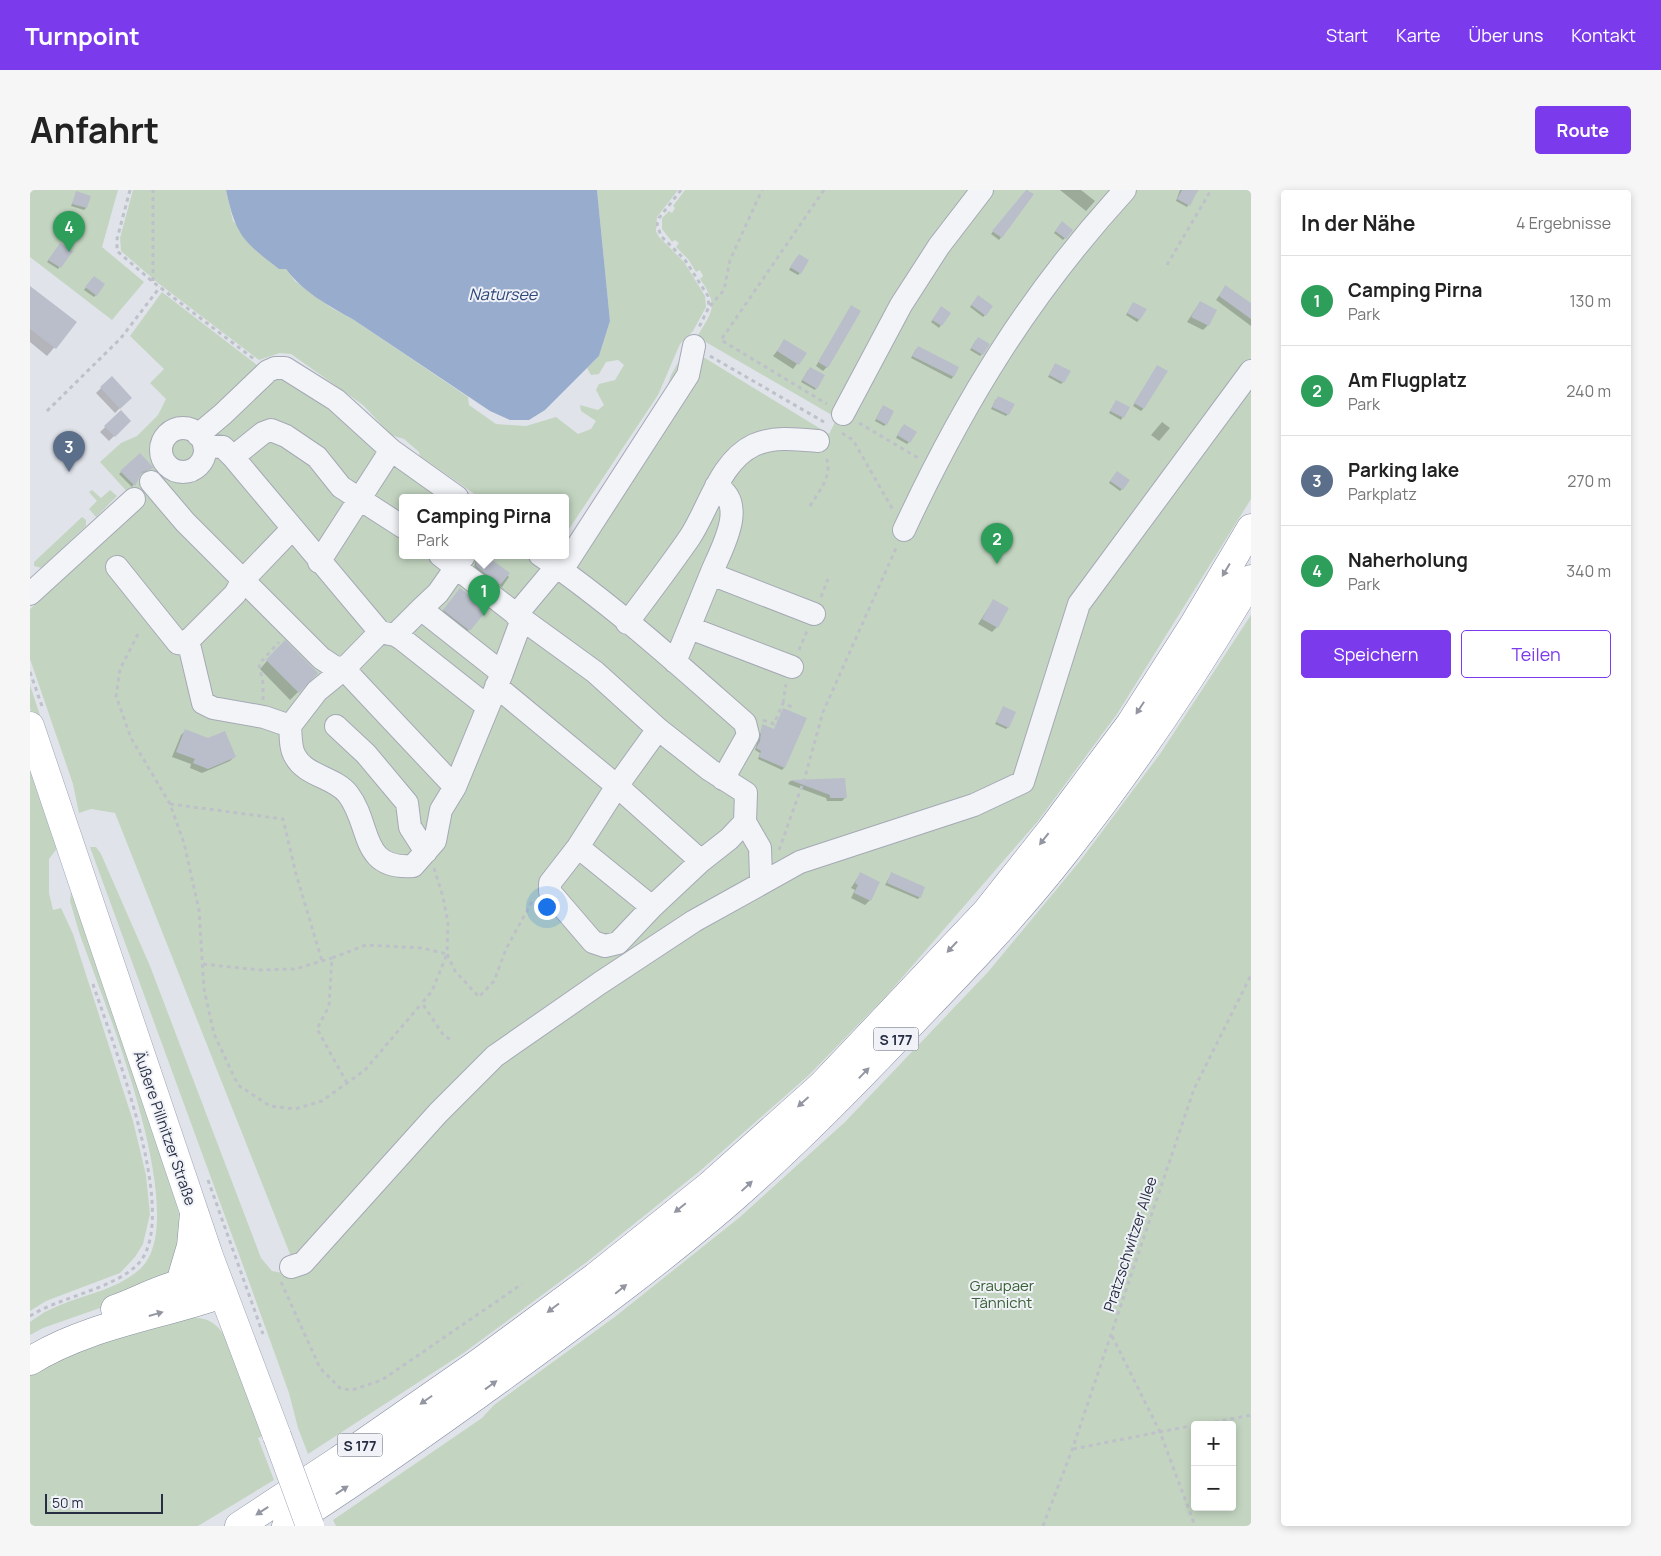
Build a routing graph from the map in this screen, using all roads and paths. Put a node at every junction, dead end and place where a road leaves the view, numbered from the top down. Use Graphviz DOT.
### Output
graph roads {
  1 [pos="153,190"];
  2 [pos="681,190"];
  3 [pos="762,190"];
  4 [pos="824,190"];
  5 [pos="982,190"];
  6 [pos="1125,190"];
  7 [pos="1212,190"];
  8 [pos="1167,265"];
  9 [pos="152,282"];
  10 [pos="160,287"];
  11 [pos="709,307"];
  12 [pos="721,340"];
  13 [pos="694,341"];
  14 [pos="1251,371"];
  15 [pos="47,411"];
  16 [pos="843,414"];
  17 [pos="818,441"];
  18 [pos="391,450"];
  19 [pos="233,457"];
  20 [pos="826,479"];
  21 [pos="151,482"];
  22 [pos="716,486"];
  23 [pos="453,494"];
  24 [pos="134,499"];
  25 [pos="360,501"];
  26 [pos="810,506"];
  27 [pos="399,525"];
  28 [pos="1251,528"];
  29 [pos="292,529"];
  30 [pos="904,530"];
  31 [pos="569,542"];
  32 [pos="454,559"];
  33 [pos="319,562"];
  34 [pos="553,564"];
  35 [pos="117,567"];
  36 [pos="711,574"];
  37 [pos="828,579"];
  38 [pos="1251,579"];
  39 [pos="243,580"];
  40 [pos="30,594"];
  41 [pos="421,610"];
  42 [pos="814,614"];
  43 [pos="519,617"];
  44 [pos="627,623"];
  45 [pos="690,628"];
  46 [pos="291,629"];
  47 [pos="387,633"];
  48 [pos="138,634"];
  49 [pos="188,640"];
  50 [pos="675,662"];
  51 [pos="792,667"];
  52 [pos="344,669"];
  53 [pos="499,679"];
  54 [pos="783,703"];
  55 [pos="488,707"];
  56 [pos="792,707"];
  57 [pos="264,717"];
  58 [pos="30,726"];
  59 [pos="290,726"];
  60 [pos="336,726"];
  61 [pos="746,727"];
  62 [pos="658,730"];
  63 [pos="723,779"];
  64 [pos="617,786"];
  65 [pos="455,787"];
  66 [pos="170,804"];
  67 [pos="744,822"];
  68 [pos="578,847"];
  69 [pos="426,852"];
  70 [pos="701,862"];
  71 [pos="767,878"];
  72 [pos="550,883"];
  73 [pos="652,907"];
  74 [pos="447,954"];
  75 [pos="332,958"];
  76 [pos="322,961"];
  77 [pos="203,964"];
  78 [pos="90,975"];
  79 [pos="1251,975"];
  80 [pos="422,1003"];
  81 [pos="453,1041"];
  82 [pos="347,1083"];
  83 [pos="194,1213"];
  84 [pos="285,1272"];
  85 [pos="180,1283"];
  86 [pos="522,1284"];
  87 [pos="221,1289"];
  88 [pos="30,1316"];
  89 [pos="1112,1335"];
  90 [pos="30,1342"];
  91 [pos="30,1360"];
  92 [pos="1251,1415"];
  93 [pos="1220,1421"];
  94 [pos="1191,1427"];
  95 [pos="1160,1432"];
  96 [pos="1072,1450"];
  97 [pos="239,1526"];
  98 [pos="286,1526"];
  99 [pos="310,1526"];
  100 [pos="1042,1526"];
  101 [pos="1195,1526"];
  1 -- 9 [label="path"];
  2 -- 11 [label="path"];
  3 -- 11 [label="path"];
  4 -- 12 [label="path"];
  5 -- 16 [label="lane"];
  6 -- 30 [label="lane"];
  7 -- 8 [label="path"];
  10 -- 15 [label="path"];
  11 -- 13 [label="path"];
  13 -- 31 [label="lane"];
  14 -- 71 [label="lane"];
  17 -- 22 [label="lane"];
  18 -- 19 [label="lane"];
  18 -- 23 [label="lane"];
  18 -- 25 [label="lane"];
  19 -- 25 [label="lane"];
  19 -- 29 [label="lane"];
  20 -- 26 [label="path"];
  21 -- 39 [label="lane"];
  22 -- 36 [label="lane"];
  22 -- 44 [label="lane"];
  24 -- 40 [label="lane"];
  25 -- 27 [label="lane"];
  25 -- 33 [label="lane"];
  28 -- 97 [label="main road, S 177, one-way"];
  29 -- 33 [label="lane"];
  29 -- 39 [label="lane"];
  30 -- 71 [label="path"];
  32 -- 41 [label="lane"];
  32 -- 43 [label="lane"];
  33 -- 47 [label="lane"];
  34 -- 43 [label="lane"];
  34 -- 44 [label="lane"];
  35 -- 49 [label="lane"];
  36 -- 42 [label="lane"];
  36 -- 45 [label="lane"];
  37 -- 42 [label="path"];
  98 -- 38 [label="main road, S 177, one-way"];
  39 -- 46 [label="lane"];
  39 -- 49 [label="lane"];
  41 -- 47 [label="lane"];
  41 -- 53 [label="lane"];
  42 -- 51 [label="path"];
  43 -- 53 [label="lane"];
  43 -- 62 [label="lane"];
  44 -- 50 [label="lane"];
  45 -- 50 [label="lane"];
  45 -- 51 [label="lane"];
  46 -- 52 [label="lane"];
  46 -- 57 [label="path"];
  47 -- 52 [label="lane"];
  47 -- 55 [label="lane"];
  48 -- 66 [label="path"];
  49 -- 57 [label="lane"];
  50 -- 61 [label="lane"];
  51 -- 54 [label="path"];
  52 -- 59 [label="lane"];
  52 -- 65 [label="lane"];
  53 -- 55 [label="lane"];
  53 -- 64 [label="lane"];
  54 -- 56 [label="path"];
  54 -- 61 [label="path"];
  55 -- 65 [label="lane"];
  57 -- 59 [label="lane"];
  58 -- 83 [label="main road, Äußere Pillnitzer Straße"];
  59 -- 69 [label="lane"];
  60 -- 69 [label="lane"];
  61 -- 63 [label="lane"];
  62 -- 63 [label="lane"];
  62 -- 64 [label="lane"];
  63 -- 67 [label="lane"];
  64 -- 68 [label="lane"];
  64 -- 70 [label="lane"];
  65 -- 69 [label="lane"];
  66 -- 76 [label="path"];
  66 -- 77 [label="path"];
  67 -- 70 [label="lane"];
  67 -- 71 [label="lane"];
  68 -- 72 [label="lane"];
  68 -- 73 [label="lane"];
  69 -- 74 [label="path"];
  70 -- 73 [label="lane"];
  71 -- 84 [label="lane"];
  72 -- 73 [label="lane"];
  72 -- 74 [label="path"];
  74 -- 75 [label="path"];
  74 -- 80 [label="path"];
  75 -- 76 [label="path"];
  75 -- 82 [label="path"];
  76 -- 77 [label="path"];
  77 -- 82 [label="path"];
  78 -- 88 [label="path"];
  79 -- 89 [label="path, Pratzschwitzer Allee"];
  80 -- 81 [label="path"];
  80 -- 82 [label="path"];
  83 -- 85 [label="main road"];
  83 -- 87 [label="main road, Äußere Pillnitzer Straße"];
  84 -- 86 [label="path"];
  85 -- 87 [label="main road"];
  85 -- 90 [label="main road"];
  91 -- 87 [label="main road, one-way"];
  87 -- 99 [label="main road, Äußere Pillnitzer Straße, bridge"];
  89 -- 95 [label="path"];
  89 -- 96 [label="path, Pratzschwitzer Allee"];
  92 -- 93 [label="path"];
  94 -- 95 [label="path"];
  95 -- 96 [label="path"];
  95 -- 101 [label="path"];
  96 -- 100 [label="path, Pratzschwitzer Allee"];
}
